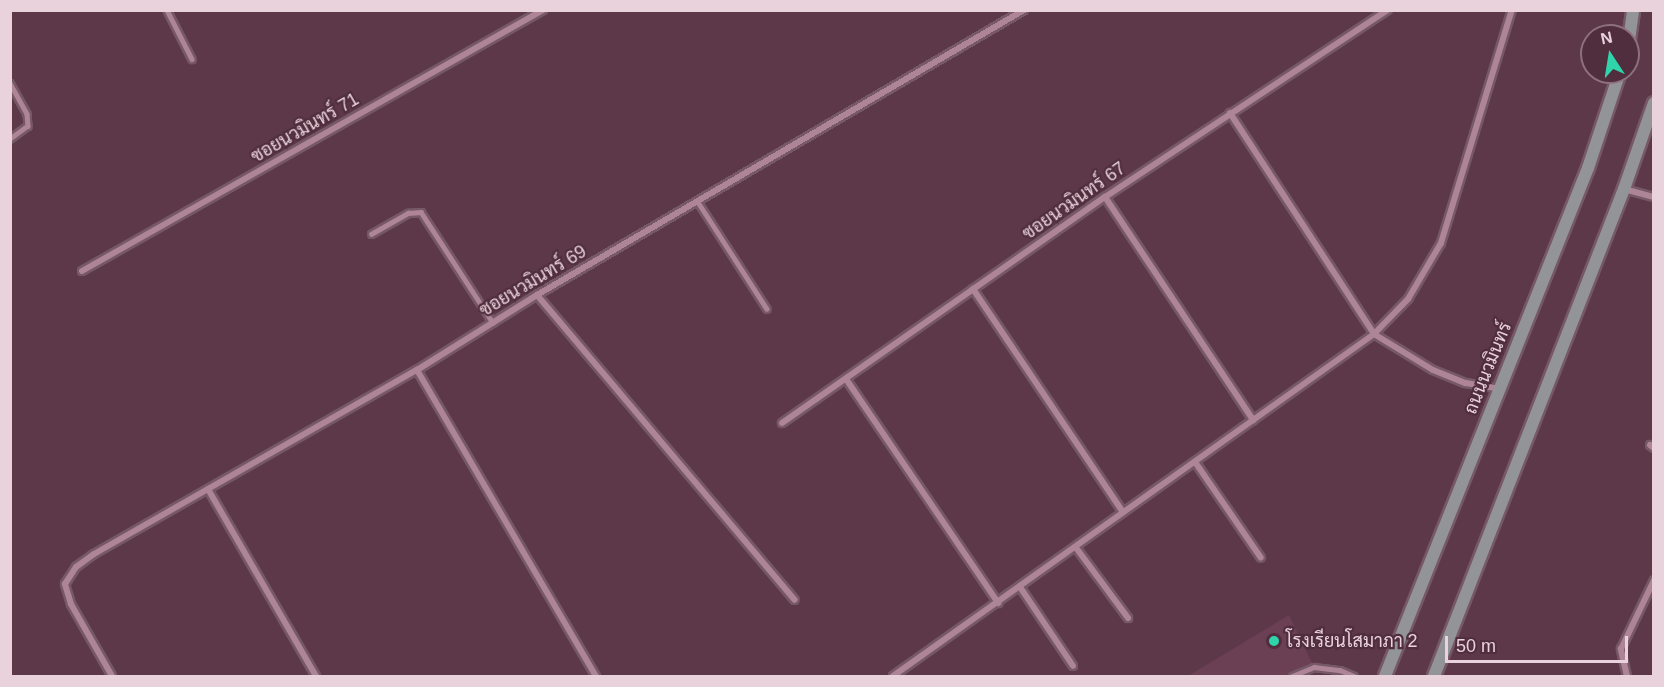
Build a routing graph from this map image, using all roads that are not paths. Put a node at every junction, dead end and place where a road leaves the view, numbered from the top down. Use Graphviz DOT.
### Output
graph roads {
  1 [pos="167,10"];
  2 [pos="543,10"];
  3 [pos="1024,10"];
  4 [pos="1388,10"];
  5 [pos="1512,10"];
  6 [pos="192,59"];
  7 [pos="10,83"];
  8 [pos="1616,84"];
  9 [pos="1653,103"];
  10 [pos="1230,113"];
  11 [pos="10,139"];
  12 [pos="1624,189"];
  13 [pos="1105,197"];
  14 [pos="1653,197"];
  15 [pos="698,202"];
  16 [pos="371,234"];
  17 [pos="82,271"];
  18 [pos="974,289"];
  19 [pos="537,295"];
  20 [pos="767,309"];
  21 [pos="493,323"];
  22 [pos="1374,334"];
  23 [pos="417,370"];
  24 [pos="846,379"];
  25 [pos="1499,389"];
  26 [pos="1253,420"];
  27 [pos="782,423"];
  28 [pos="1195,462"];
  29 [pos="208,489"];
  30 [pos="1123,512"];
  31 [pos="1077,549"];
  32 [pos="1261,558"];
  33 [pos="1653,580"];
  34 [pos="1020,587"];
  35 [pos="795,600"];
  36 [pos="998,603"];
  37 [pos="1128,618"];
  38 [pos="1073,666"];
  39 [pos="112,676"];
  40 [pos="316,676"];
  41 [pos="596,676"];
  42 [pos="893,676"];
  43 [pos="1292,676"];
  44 [pos="1354,676"];
  45 [pos="1385,676"];
  46 [pos="1434,676"];
  47 [pos="1627,676"];
  1 -- 6 [label="lane"];
  2 -- 17 [label="street, ซอยนวมินทร์ 71"];
  3 -- 15 [label="street, ซอยนวมินทร์ 69"];
  4 -- 10 [label="street, ซอยนวมินทร์ 67"];
  5 -- 22 [label="street"];
  7 -- 11 [label="lane"];
  8 -- 25 [label="main road, ถนนนวมินทร์"];
  9 -- 12 [label="main road"];
  10 -- 13 [label="street, ซอยนวมินทร์ 67"];
  10 -- 22 [label="street"];
  12 -- 14 [label="street"];
  12 -- 46 [label="main road"];
  13 -- 18 [label="street, ซอยนวมินทร์ 67"];
  13 -- 26 [label="street"];
  15 -- 19 [label="street, ซอยนวมินทร์ 69"];
  15 -- 20 [label="lane"];
  16 -- 21 [label="lane"];
  18 -- 24 [label="street, ซอยนวมินทร์ 67"];
  18 -- 30 [label="street"];
  19 -- 21 [label="street, ซอยนวมินทร์ 69"];
  19 -- 35 [label="street"];
  21 -- 23 [label="street, ซอยนวมินทร์ 69"];
  22 -- 25 [label="street"];
  22 -- 26 [label="street"];
  23 -- 29 [label="street, ซอยนวมินทร์ 69"];
  23 -- 41 [label="street"];
  24 -- 27 [label="street, ซอยนวมินทร์ 67"];
  24 -- 36 [label="street"];
  25 -- 45 [label="main road, ถนนนวมินทร์"];
  26 -- 28 [label="street"];
  28 -- 30 [label="street"];
  28 -- 32 [label="street"];
  29 -- 39 [label="street, ซอยนวมินทร์ 69"];
  29 -- 40 [label="street"];
  30 -- 31 [label="street"];
  31 -- 34 [label="street"];
  31 -- 37 [label="street"];
  33 -- 47 [label="street"];
  34 -- 36 [label="street"];
  34 -- 38 [label="street"];
  36 -- 42 [label="street"];
  43 -- 44 [label="lane"];
}
